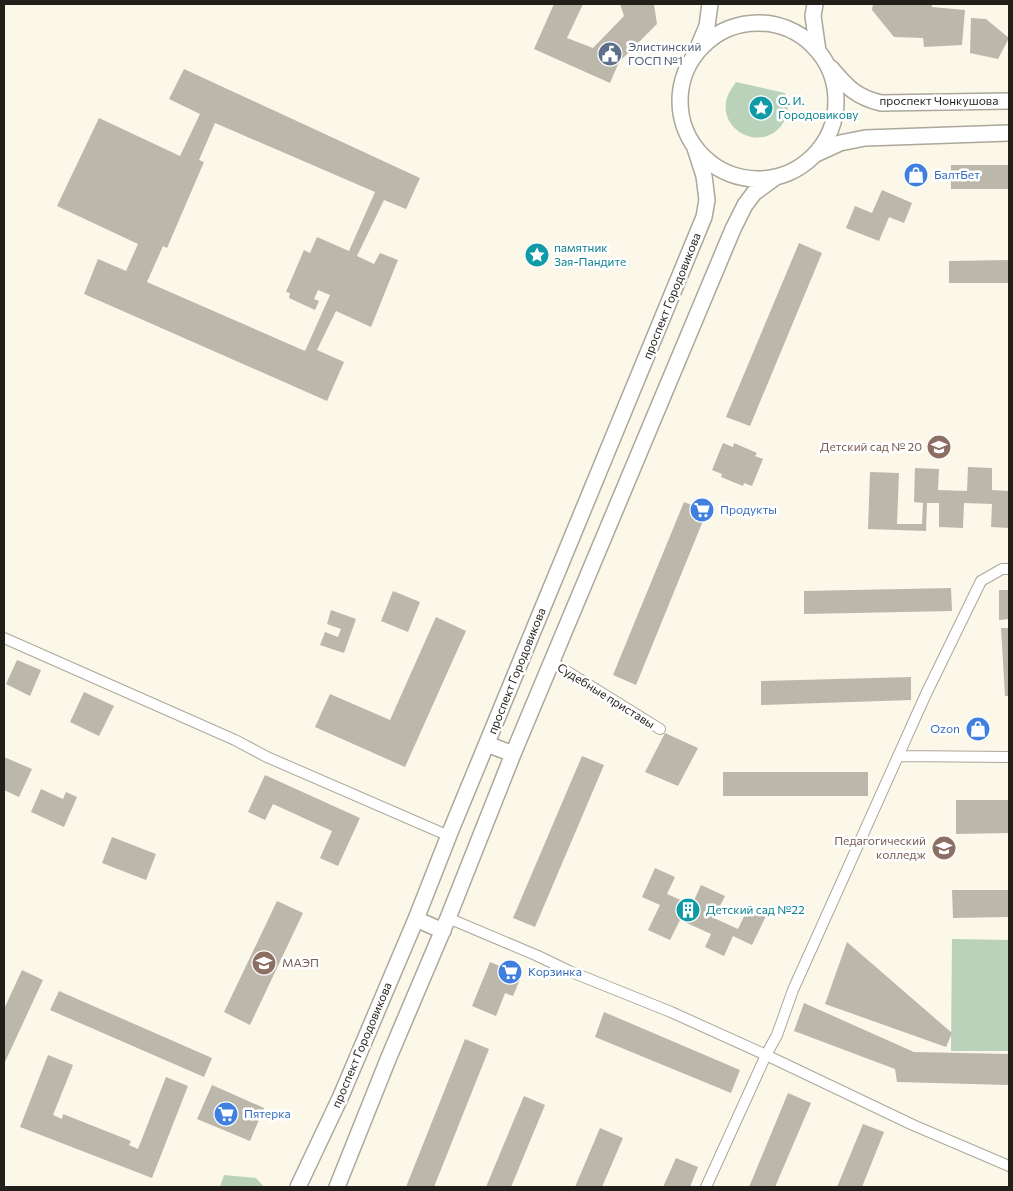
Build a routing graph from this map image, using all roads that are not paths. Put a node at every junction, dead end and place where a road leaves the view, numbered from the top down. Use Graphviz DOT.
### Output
graph roads {
  1 [pos="710,4"];
  2 [pos="815,4"];
  3 [pos="695,55"];
  4 [pos="821,56"];
  5 [pos="1009,102"];
  6 [pos="1009,133"];
  7 [pos="695,148"];
  8 [pos="815,155"];
  9 [pos="776,177"];
  10 [pos="1009,569"];
  11 [pos="4,638"];
  12 [pos="552,662"];
  13 [pos="660,729"];
  14 [pos="487,744"];
  15 [pos="514,754"];
  16 [pos="898,756"];
  17 [pos="1009,757"];
  18 [pos="449,836"];
  19 [pos="416,919"];
  20 [pos="446,924"];
  21 [pos="766,1055"];
  22 [pos="1009,1166"];
  23 [pos="298,1187"];
  24 [pos="337,1187"];
  25 [pos="706,1187"];
  1 -- 3 [label="street"];
  2 -- 4 [label="street"];
  3 -- 4 [label="street"];
  3 -- 7 [label="street"];
  4 -- 5 [label="street, проспект Чонкушова"];
  4 -- 8 [label="street"];
  6 -- 8 [label="street"];
  7 -- 9 [label="street"];
  7 -- 14 [label="street, проспект Городовикова"];
  8 -- 9 [label="street"];
  9 -- 12 [label="street"];
  10 -- 16 [label="street"];
  11 -- 18 [label="street"];
  12 -- 13 [label="street, Судебные приставы"];
  12 -- 15 [label="street"];
  14 -- 15 [label="street"];
  14 -- 18 [label="street, проспект Городовикова"];
  15 -- 20 [label="street"];
  16 -- 17 [label="street"];
  16 -- 21 [label="street"];
  18 -- 19 [label="street, проспект Городовикова"];
  19 -- 20 [label="street"];
  19 -- 23 [label="street, проспект Городовикова"];
  20 -- 21 [label="street"];
  20 -- 24 [label="street"];
  21 -- 22 [label="street"];
  21 -- 25 [label="street"];
}
